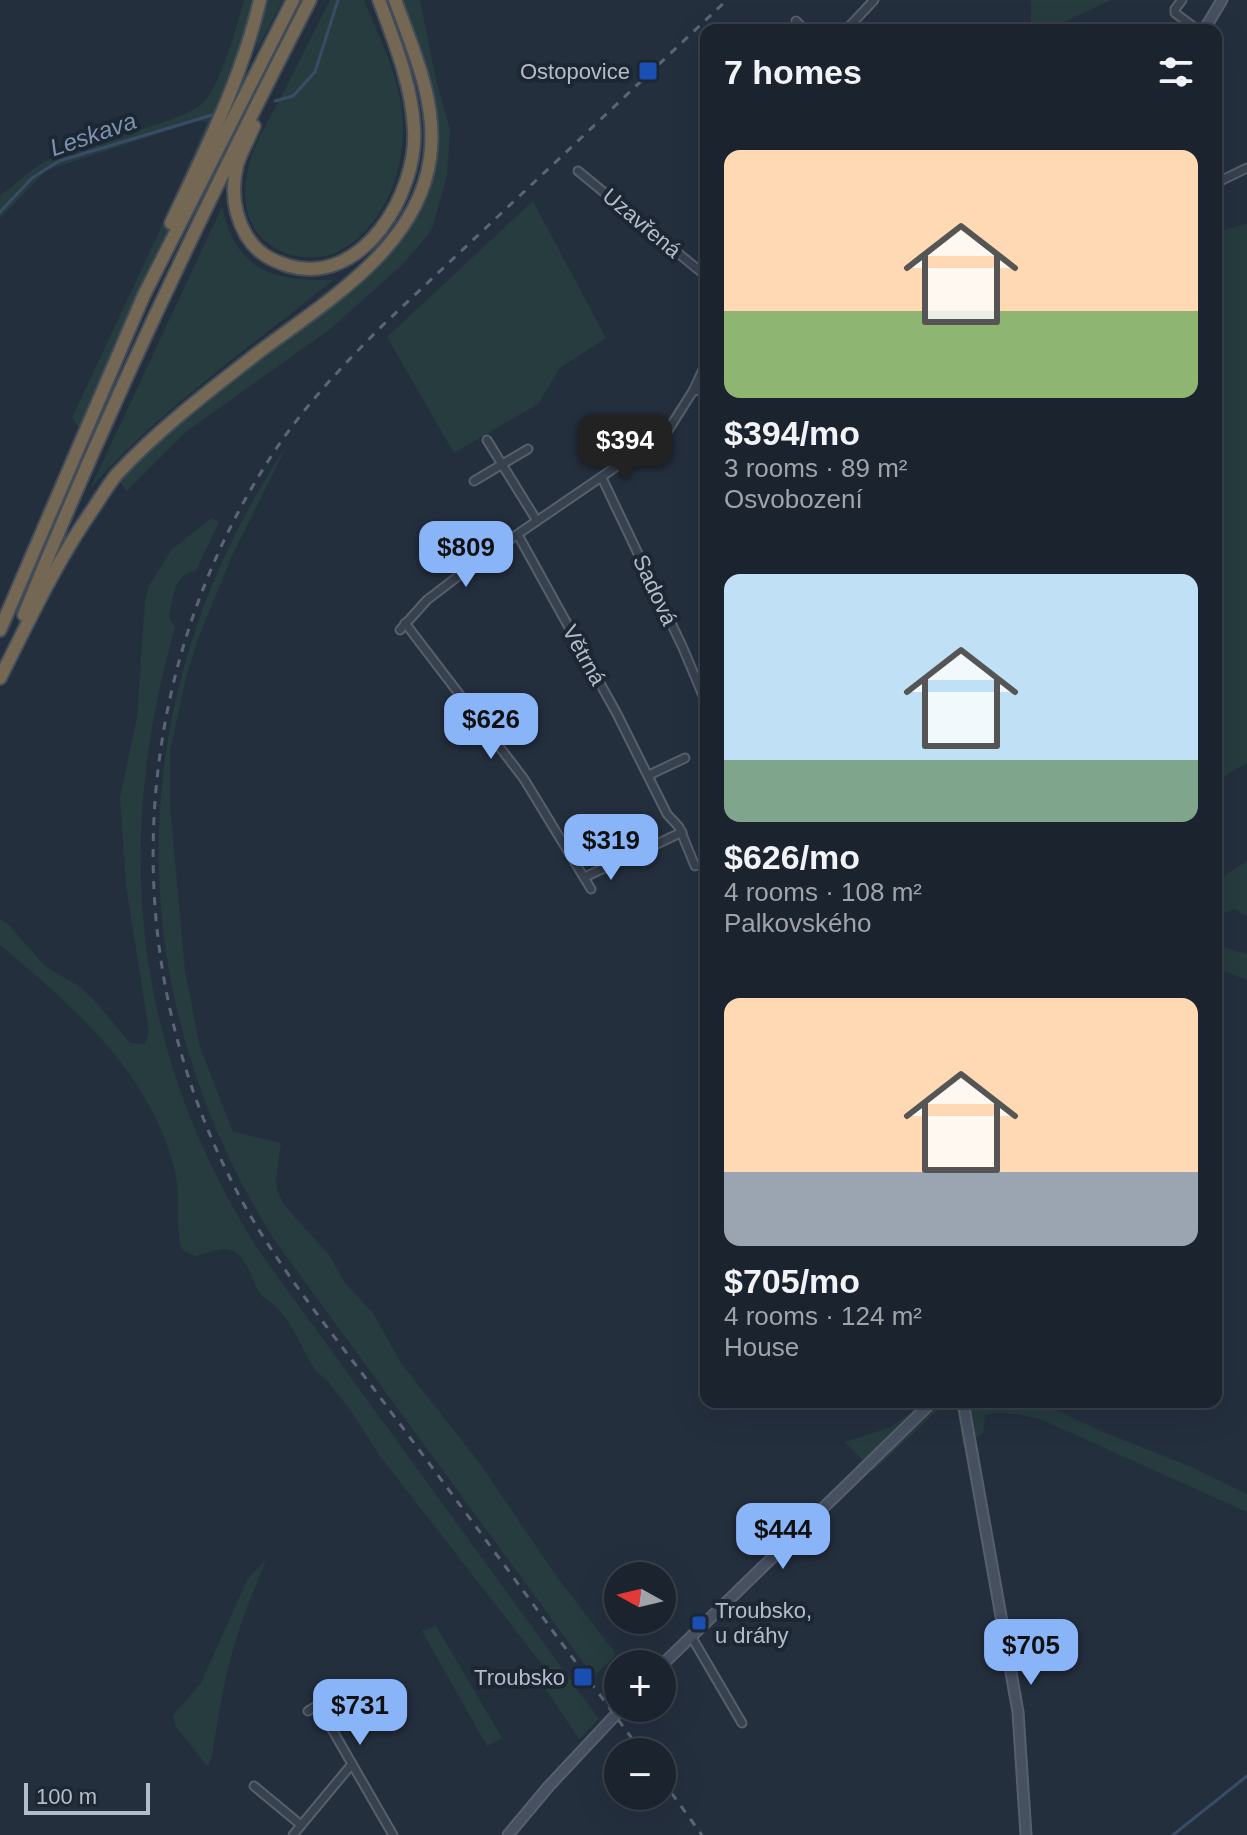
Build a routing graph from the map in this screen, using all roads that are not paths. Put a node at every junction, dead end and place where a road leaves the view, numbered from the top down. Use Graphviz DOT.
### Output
graph roads {
  1 [pos="260,0"];
  2 [pos="293,0"];
  3 [pos="310,0"];
  4 [pos="379,0"];
  5 [pos="395,0"];
  6 [pos="874,0"];
  7 [pos="1182,0"];
  8 [pos="1222,0"];
  9 [pos="796,21"];
  10 [pos="799,24"];
  11 [pos="852,24"];
  12 [pos="1192,24"];
  13 [pos="1205,24"];
  14 [pos="263,92"];
  15 [pos="1247,168"];
  16 [pos="578,171"];
  17 [pos="1222,180"];
  18 [pos="700,271"];
  19 [pos="144,295"];
  20 [pos="700,388"];
  21 [pos="487,440"];
  22 [pos="528,449"];
  23 [pos="501,465"];
  24 [pos="602,478"];
  25 [pos="474,481"];
  26 [pos="537,521"];
  27 [pos="518,535"];
  28 [pos="0,630"];
  29 [pos="0,676"];
  30 [pos="700,689"];
  31 [pos="685,758"];
  32 [pos="649,775"];
  33 [pos="682,832"];
  34 [pos="634,855"];
  35 [pos="625,858"];
  36 [pos="695,866"];
  37 [pos="585,877"];
  38 [pos="591,889"];
  39 [pos="926,1408"];
  40 [pos="964,1408"];
  41 [pos="691,1636"];
  42 [pos="676,1651"];
  43 [pos="308,1711"];
  44 [pos="609,1722"];
  45 [pos="742,1723"];
  46 [pos="352,1764"];
  47 [pos="254,1786"];
  48 [pos="301,1825"];
  49 [pos="293,1835"];
  50 [pos="393,1835"];
  51 [pos="508,1835"];
  52 [pos="1026,1835"];
  1 -- 19 [label="highway"];
  2 -- 19 [label="highway"];
  3 -- 14 [label="highway"];
  4 -- 14 [label="highway"];
  5 -- 29 [label="highway"];
  6 -- 11 [label="street"];
  7 -- 12 [label="street"];
  8 -- 13 [label="street"];
  9 -- 10 [label="street"];
  14 -- 29 [label="highway"];
  15 -- 17 [label="street"];
  16 -- 18 [label="street, Uzavřená"];
  19 -- 28 [label="highway"];
  20 -- 24 [label="street"];
  21 -- 23 [label="street"];
  22 -- 23 [label="street"];
  23 -- 25 [label="street"];
  23 -- 26 [label="street"];
  24 -- 26 [label="street"];
  24 -- 30 [label="street, Sadová"];
  26 -- 27 [label="street"];
  27 -- 32 [label="street, Větrná"];
  27 -- 37 [label="street"];
  31 -- 32 [label="street"];
  32 -- 33 [label="street, Větrná"];
  33 -- 34 [label="street"];
  33 -- 36 [label="street, Větrná"];
  35 -- 37 [label="street"];
  37 -- 38 [label="street"];
  39 -- 41 [label="street"];
  40 -- 52 [label="street"];
  41 -- 42 [label="street"];
  41 -- 45 [label="street"];
  43 -- 46 [label="street"];
  44 -- 51 [label="street"];
  46 -- 48 [label="street"];
  46 -- 50 [label="street"];
  47 -- 48 [label="street"];
  48 -- 49 [label="street"];
}
